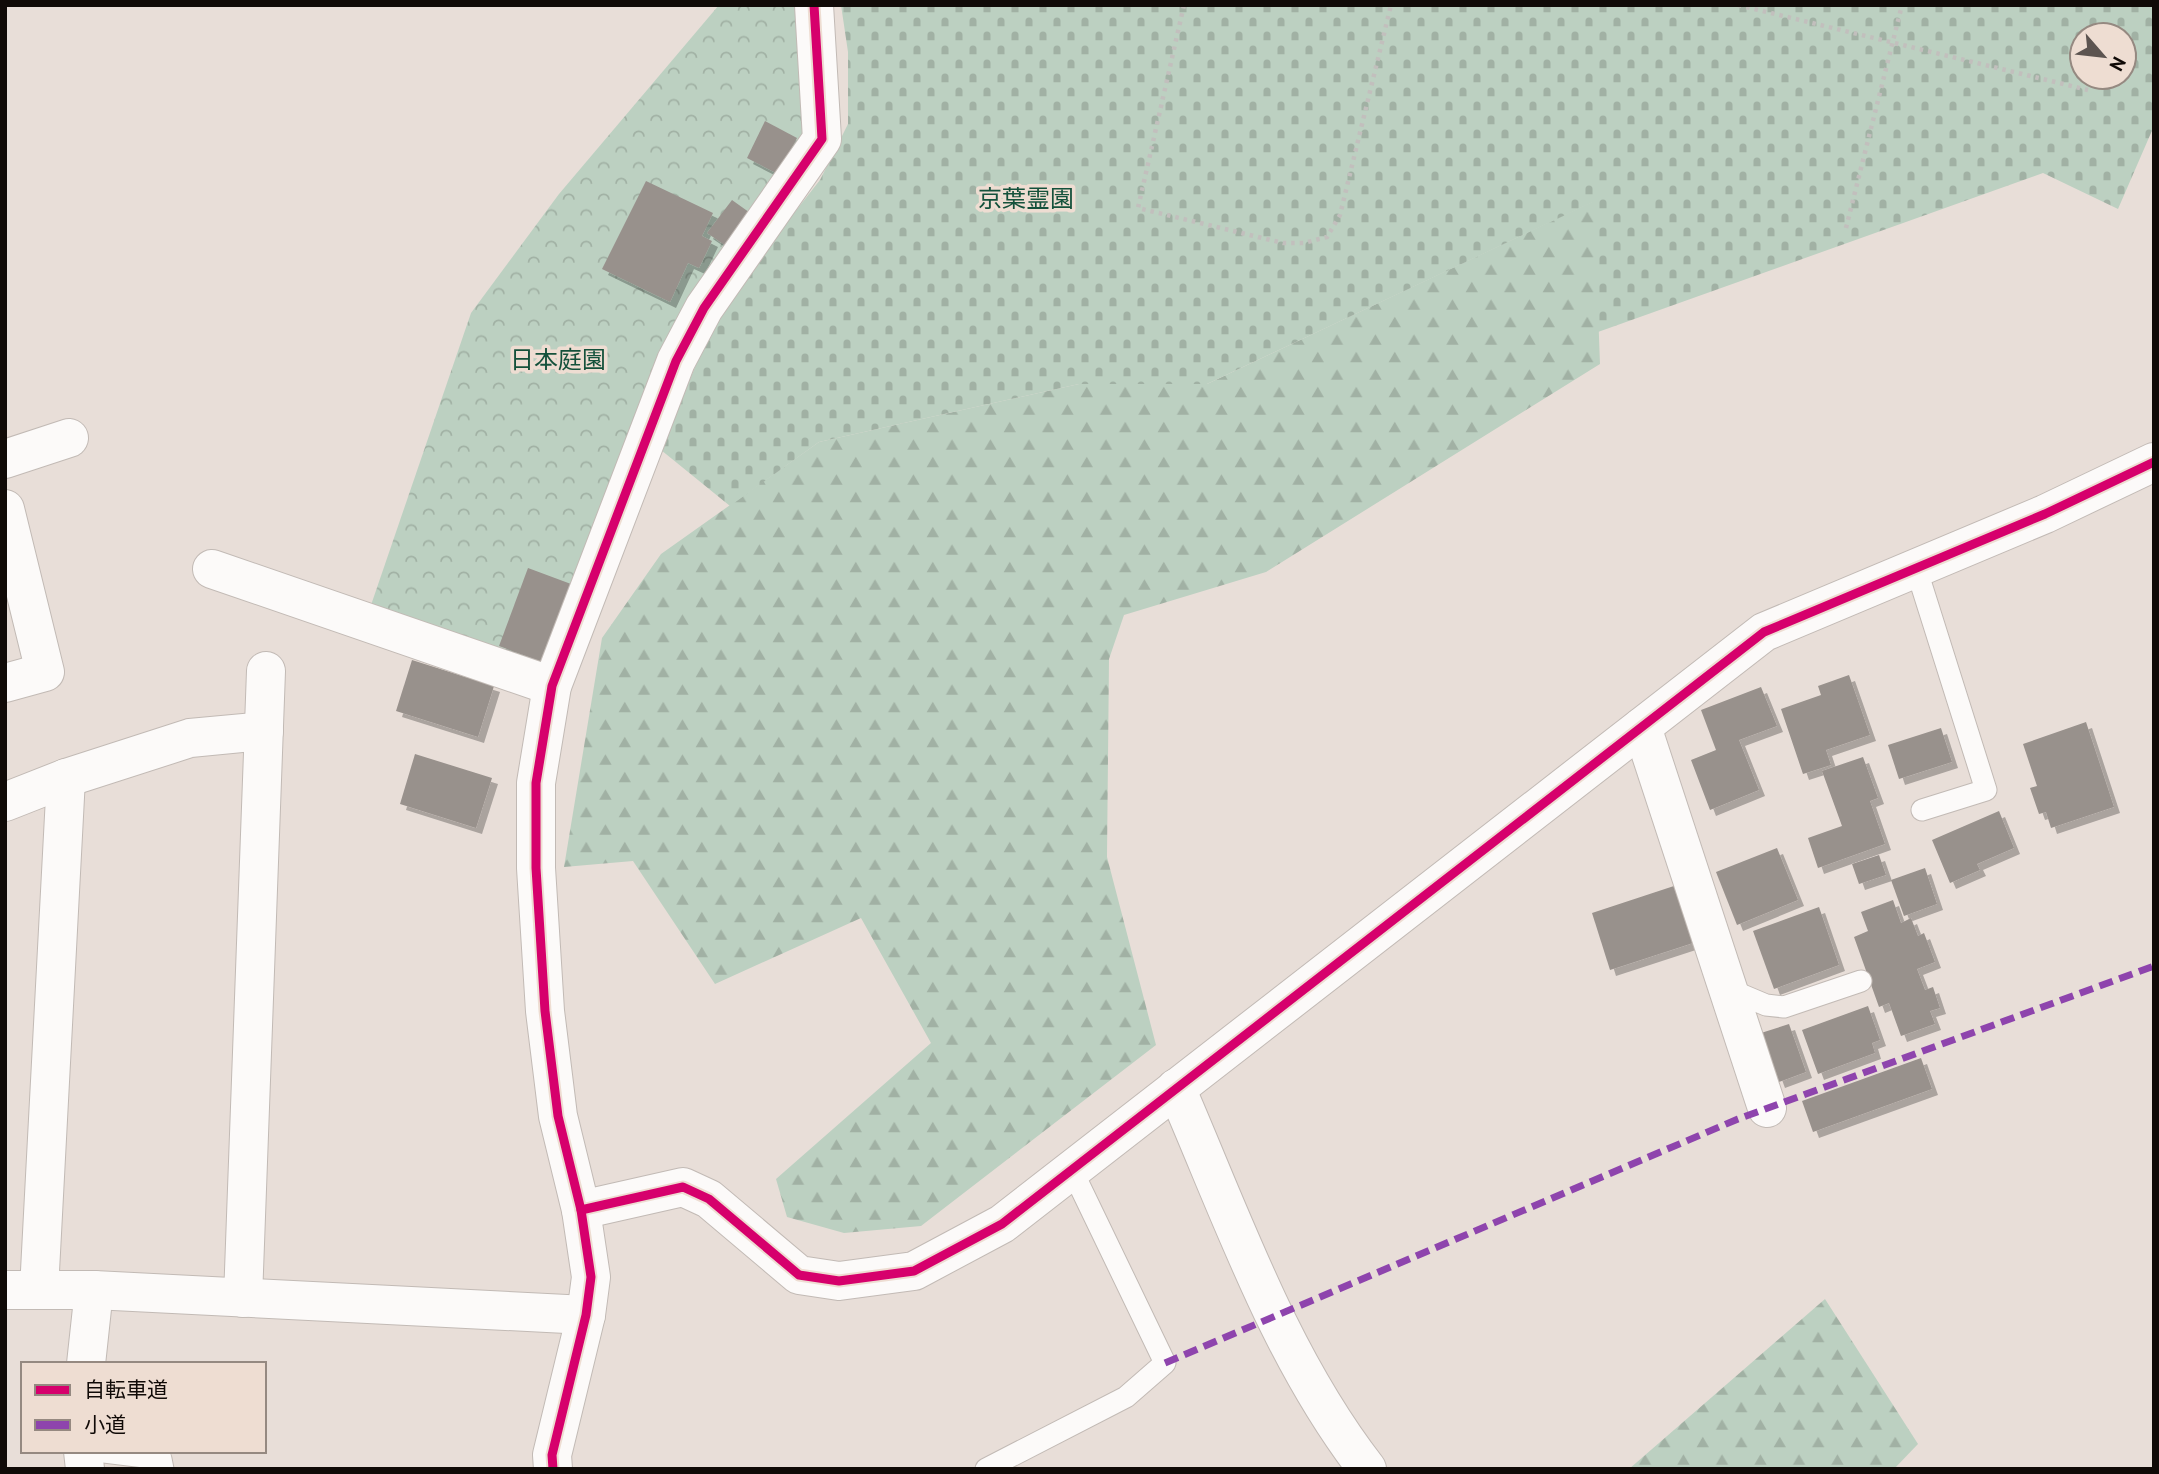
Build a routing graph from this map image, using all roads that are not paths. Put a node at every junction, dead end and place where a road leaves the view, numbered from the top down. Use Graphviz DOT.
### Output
graph roads {
  1 [pos="814,5"];
  2 [pos="69,439"];
  3 [pos="5,459"];
  4 [pos="2154,463"];
  5 [pos="5,509"];
  6 [pos="1916,568"];
  7 [pos="212,569"];
  8 [pos="266,671"];
  9 [pos="5,683"];
  10 [pos="552,686"];
  11 [pos="1642,727"];
  12 [pos="264,731"];
  13 [pos="66,778"];
  14 [pos="5,802"];
  15 [pos="1922,810"];
  16 [pos="1861,981"];
  17 [pos="1728,989"];
  18 [pos="1175,1088"];
  19 [pos="1767,1108"];
  20 [pos="1071,1168"];
  21 [pos="581,1210"];
  22 [pos="22,1290"];
  23 [pos="94,1290"];
  24 [pos="243,1298"];
  25 [pos="586,1315"];
  26 [pos="86,1362"];
  27 [pos="112,1453"];
  28 [pos="163,1469"];
  29 [pos="553,1469"];
  30 [pos="986,1469"];
  31 [pos="1367,1469"];
  1 -- 10 [label="street"];
  2 -- 3 [label="street"];
  4 -- 6 [label="street"];
  5 -- 9 [label="street"];
  6 -- 11 [label="street"];
  6 -- 15 [label="lane"];
  7 -- 10 [label="street"];
  8 -- 12 [label="street"];
  10 -- 21 [label="street"];
  11 -- 17 [label="street"];
  11 -- 18 [label="street"];
  12 -- 13 [label="street"];
  12 -- 24 [label="street"];
  13 -- 14 [label="street"];
  13 -- 22 [label="street"];
  16 -- 17 [label="lane"];
  17 -- 19 [label="street"];
  18 -- 20 [label="street"];
  18 -- 31 [label="street"];
  20 -- 21 [label="street"];
  20 -- 30 [label="lane"];
  21 -- 25 [label="street"];
  22 -- 23 [label="street"];
  23 -- 24 [label="street"];
  23 -- 26 [label="street"];
  24 -- 25 [label="street"];
  25 -- 29 [label="street"];
  27 -- 28 [label="lane"];
}
